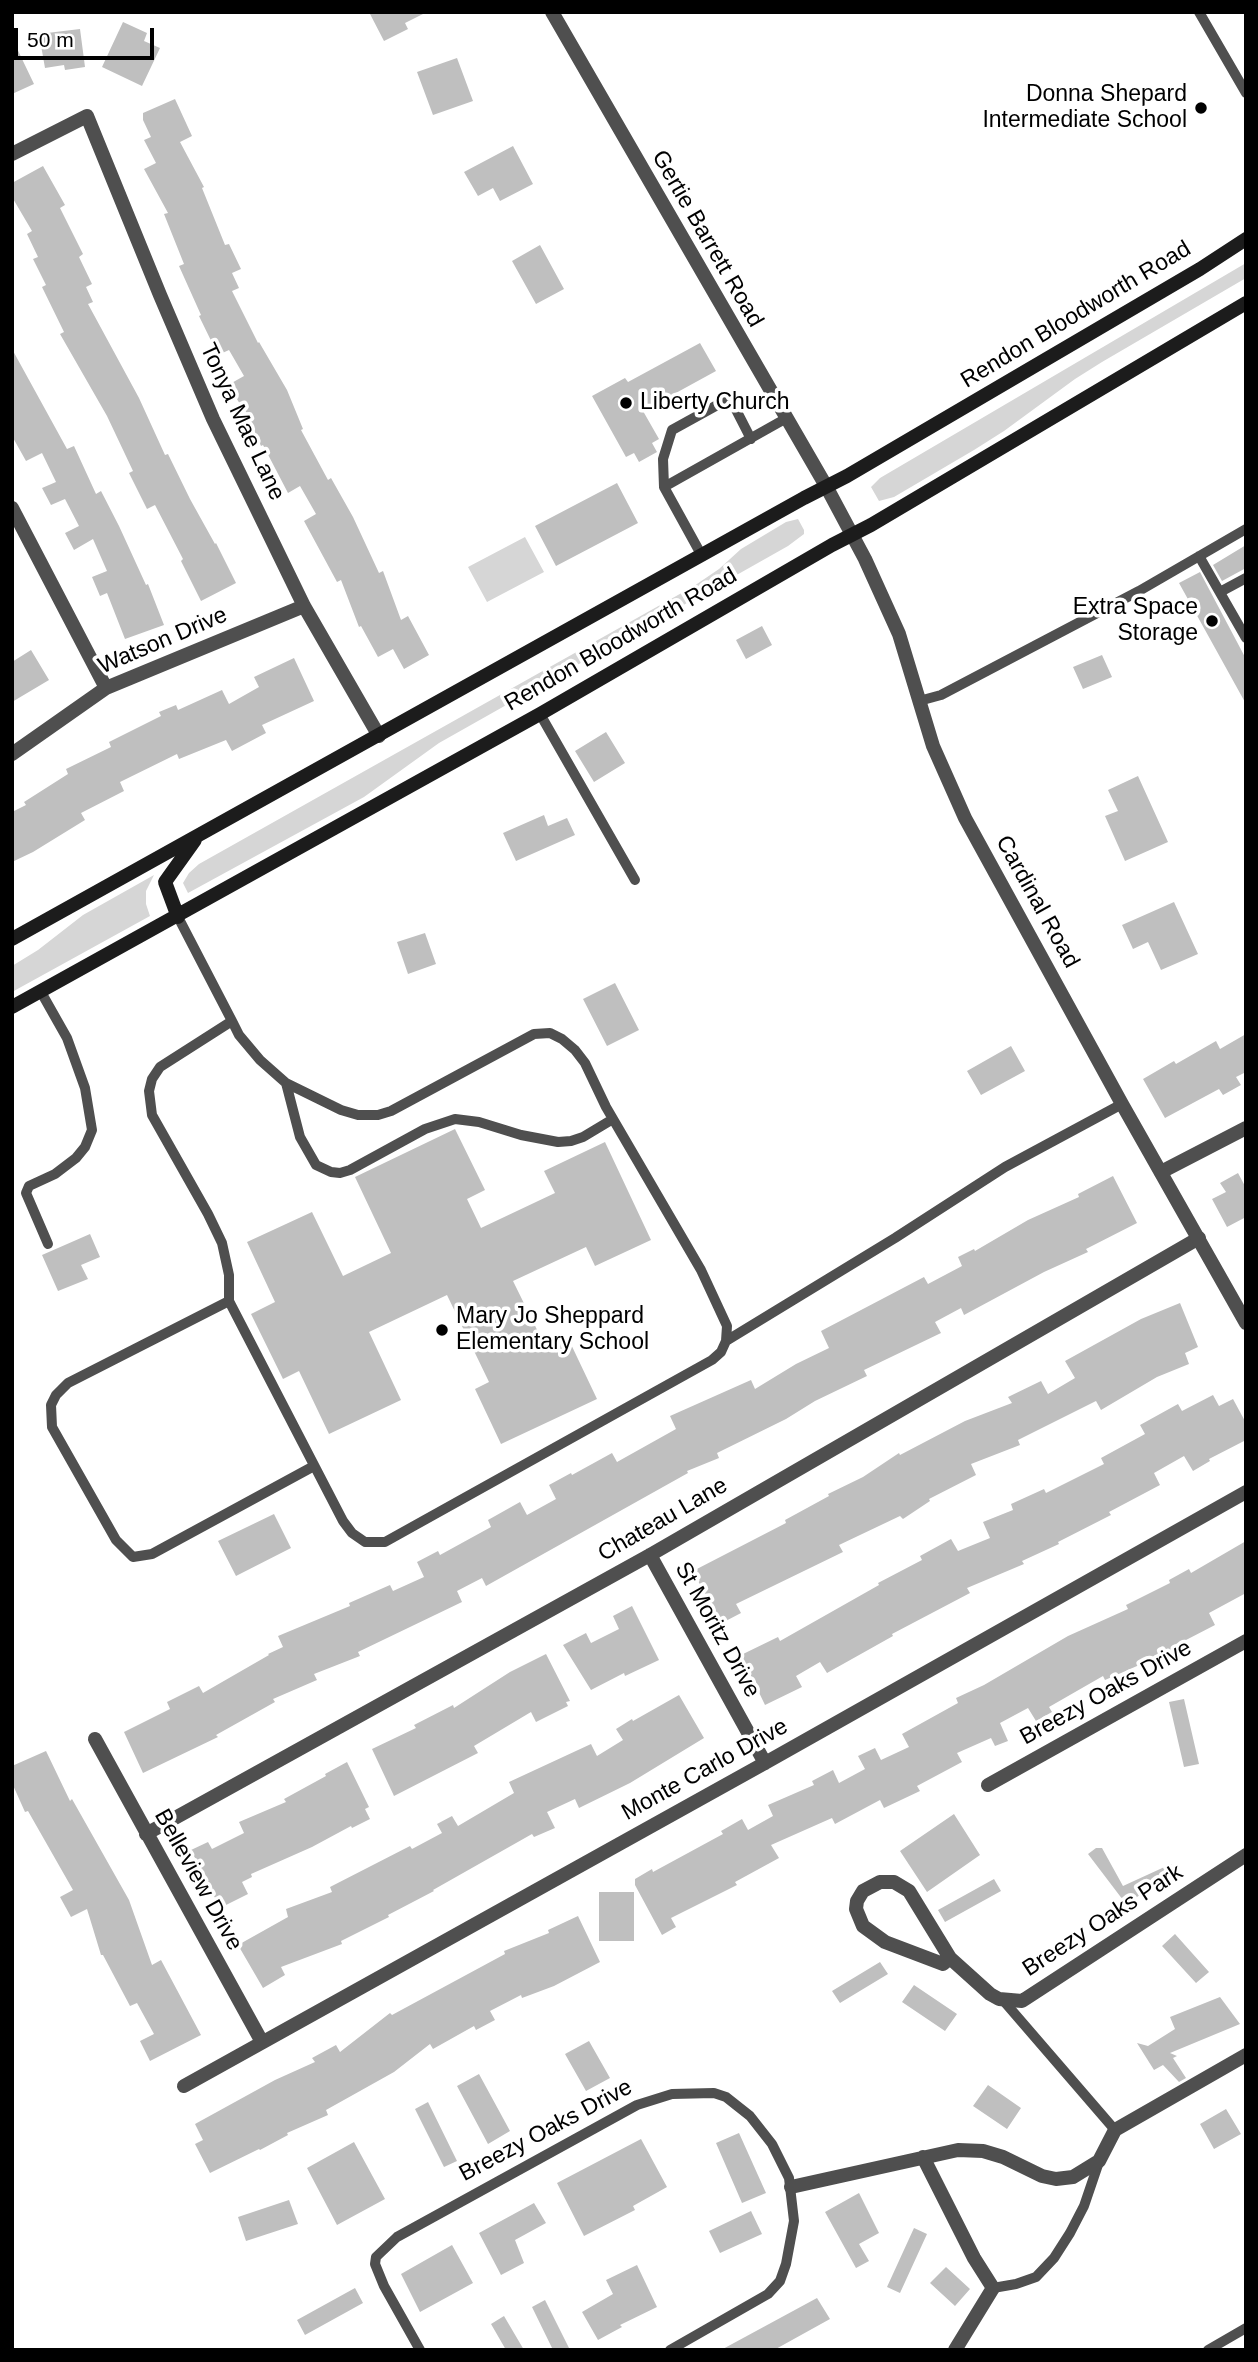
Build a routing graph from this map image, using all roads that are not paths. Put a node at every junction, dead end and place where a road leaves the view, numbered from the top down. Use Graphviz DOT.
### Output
graph roads {
  1 [pos="552,12"];
  2 [pos="1199,12"];
  3 [pos="1246,93"];
  4 [pos="12,154"];
  5 [pos="1246,239"];
  6 [pos="1245,305"];
  7 [pos="785,419"];
  8 [pos="751,439"];
  9 [pos="825,486"];
  10 [pos="664,487"];
  11 [pos="12,508"];
  12 [pos="1246,529"];
  13 [pos="852,535"];
  14 [pos="702,556"];
  15 [pos="1199,556"];
  16 [pos="1246,578"];
  17 [pos="1220,592"];
  18 [pos="304,606"];
  19 [pos="1246,638"];
  20 [pos="106,688"];
  21 [pos="919,701"];
  22 [pos="540,714"];
  23 [pos="379,736"];
  24 [pos="12,754"];
  25 [pos="202,831"];
  26 [pos="635,880"];
  27 [pos="178,917"];
  28 [pos="12,939"];
  29 [pos="41,992"];
  30 [pos="12,1007"];
  31 [pos="232,1021"];
  32 [pos="286,1083"];
  33 [pos="1122,1104"];
  34 [pos="613,1119"];
  35 [pos="1246,1128"];
  36 [pos="1161,1172"];
  37 [pos="1199,1238"];
  38 [pos="48,1244"];
  39 [pos="229,1301"];
  40 [pos="1246,1323"];
  41 [pos="726,1341"];
  42 [pos="314,1466"];
  43 [pos="1246,1492"];
  44 [pos="650,1555"];
  45 [pos="1246,1641"];
  46 [pos="95,1739"];
  47 [pos="765,1763"];
  48 [pos="988,1785"];
  49 [pos="146,1834"];
  50 [pos="1246,1855"];
  51 [pos="950,1958"];
  52 [pos="1002,1999"];
  53 [pos="262,2042"];
  54 [pos="1246,2055"];
  55 [pos="184,2086"];
  56 [pos="1115,2130"];
  57 [pos="923,2157"];
  58 [pos="1099,2161"];
  59 [pos="791,2187"];
  60 [pos="993,2288"];
  61 [pos="1246,2328"];
  62 [pos="420,2350"];
  63 [pos="670,2350"];
  64 [pos="956,2350"];
  65 [pos="1208,2350"];
  1 -- 7 [label="street, Gertie Barrett Road"];
  2 -- 3 [label="lane"];
  4 -- 18 [label="street, Tonya Mae Lane"];
  5 -- 9 [label="main road, Rendon Bloodworth Road"];
  6 -- 13 [label="main road, Rendon Bloodworth Road"];
  7 -- 8 [label="lane"];
  7 -- 9 [label="street, Gertie Barrett Road"];
  8 -- 10 [label="lane"];
  8 -- 10 [label="lane"];
  9 -- 13 [label="street, Cardinal Road"];
  9 -- 14 [label="main road, Rendon Bloodworth Road"];
  10 -- 14 [label="lane"];
  11 -- 20 [label="street"];
  12 -- 15 [label="lane"];
  13 -- 21 [label="street, Cardinal Road"];
  13 -- 22 [label="main road, Rendon Bloodworth Road"];
  14 -- 23 [label="main road, Rendon Bloodworth Road"];
  15 -- 17 [label="lane"];
  15 -- 21 [label="lane"];
  16 -- 17 [label="lane"];
  17 -- 19 [label="lane"];
  18 -- 20 [label="street, Watson Drive"];
  18 -- 23 [label="street, Tonya Mae Lane"];
  20 -- 24 [label="street, Watson Drive"];
  21 -- 33 [label="street, Cardinal Road"];
  22 -- 26 [label="lane"];
  22 -- 27 [label="main road, Rendon Bloodworth Road"];
  23 -- 25 [label="main road, Rendon Bloodworth Road"];
  25 -- 27 [label="main road"];
  25 -- 28 [label="main road, Rendon Bloodworth Road"];
  27 -- 29 [label="main road, Rendon Bloodworth Road"];
  27 -- 31 [label="lane"];
  29 -- 30 [label="main road, Rendon Bloodworth Road"];
  29 -- 38 [label="lane"];
  31 -- 32 [label="lane"];
  31 -- 39 [label="lane"];
  32 -- 34 [label="lane"];
  32 -- 34 [label="lane"];
  33 -- 36 [label="street, Cardinal Road"];
  33 -- 41 [label="lane"];
  34 -- 41 [label="lane"];
  35 -- 36 [label="street"];
  36 -- 37 [label="street, Cardinal Road"];
  37 -- 40 [label="street, Cardinal Road"];
  37 -- 44 [label="street, Chateau Lane"];
  39 -- 42 [label="lane"];
  39 -- 42 [label="lane"];
  41 -- 42 [label="lane"];
  43 -- 47 [label="street, Monte Carlo Drive"];
  44 -- 47 [label="street, St Moritz Drive"];
  44 -- 49 [label="street, Chateau Lane"];
  45 -- 48 [label="street, Breezy Oaks Drive"];
  46 -- 49 [label="street, Belleview Drive"];
  47 -- 53 [label="street, Monte Carlo Drive"];
  49 -- 53 [label="street, Belleview Drive"];
  50 -- 52 [label="street, Breezy Oaks Park"];
  51 -- 51 [label="street"];
  51 -- 52 [label="street"];
  52 -- 56 [label="lane"];
  53 -- 55 [label="street, Monte Carlo Drive"];
  54 -- 56 [label="street"];
  56 -- 58 [label="street"];
  57 -- 58 [label="street"];
  57 -- 59 [label="street"];
  57 -- 60 [label="street"];
  58 -- 60 [label="lane"];
  59 -- 62 [label="lane, Breezy Oaks Drive"];
  59 -- 63 [label="lane, Breezy Oaks Drive"];
  60 -- 64 [label="street"];
  61 -- 65 [label="lane"];
}
